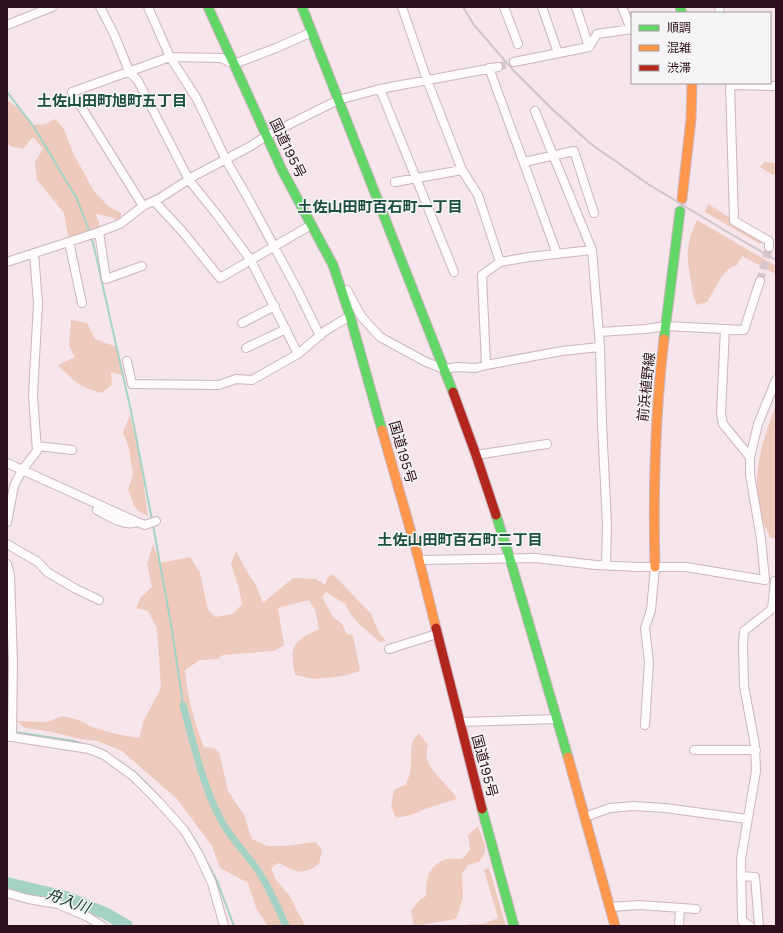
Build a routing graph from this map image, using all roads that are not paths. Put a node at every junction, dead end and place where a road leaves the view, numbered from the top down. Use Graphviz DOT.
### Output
graph roads {
  1 [pos="52,7"];
  2 [pos="100,7"];
  3 [pos="148,7"];
  4 [pos="208,7"];
  5 [pos="302,7"];
  6 [pos="402,7"];
  7 [pos="504,7"];
  8 [pos="542,7"];
  9 [pos="576,7"];
  10 [pos="622,7"];
  11 [pos="7,24"];
  12 [pos="631,29"];
  13 [pos="312,32"];
  14 [pos="518,44"];
  15 [pos="589,47"];
  16 [pos="558,53"];
  17 [pos="170,57"];
  18 [pos="514,62"];
  19 [pos="234,64"];
  20 [pos="498,67"];
  21 [pos="489,68"];
  22 [pos="129,71"];
  23 [pos="427,80"];
  24 [pos="692,84"];
  25 [pos="730,84"];
  26 [pos="776,86"];
  27 [pos="380,89"];
  28 [pos="338,100"];
  29 [pos="535,111"];
  30 [pos="266,136"];
  31 [pos="553,156"];
  32 [pos="226,160"];
  33 [pos="524,162"];
  34 [pos="462,170"];
  35 [pos="415,178"];
  36 [pos="189,180"];
  37 [pos="395,182"];
  38 [pos="682,199"];
  39 [pos="154,201"];
  40 [pos="143,206"];
  41 [pos="680,211"];
  42 [pos="594,213"];
  43 [pos="311,225"];
  44 [pos="98,232"];
  45 [pos="65,243"];
  46 [pos="274,246"];
  47 [pos="769,248"];
  48 [pos="592,250"];
  49 [pos="34,253"];
  50 [pos="557,254"];
  51 [pos="250,259"];
  52 [pos="7,262"];
  53 [pos="500,262"];
  54 [pos="333,265"];
  55 [pos="142,266"];
  56 [pos="454,272"];
  57 [pos="760,280"];
  58 [pos="82,304"];
  59 [pos="275,306"];
  60 [pos="350,316"];
  61 [pos="242,323"];
  62 [pos="666,326"];
  63 [pos="724,329"];
  64 [pos="286,330"];
  65 [pos="598,332"];
  66 [pos="320,336"];
  67 [pos="600,347"];
  68 [pos="246,348"];
  69 [pos="298,354"];
  70 [pos="127,361"];
  71 [pos="486,365"];
  72 [pos="444,369"];
  73 [pos="776,380"];
  74 [pos="547,444"];
  75 [pos="37,446"];
  76 [pos="72,450"];
  77 [pos="476,455"];
  78 [pos="750,457"];
  79 [pos="7,462"];
  80 [pos="22,470"];
  81 [pos="156,521"];
  82 [pos="7,522"];
  83 [pos="7,544"];
  84 [pos="510,559"];
  85 [pos="419,560"];
  86 [pos="7,564"];
  87 [pos="606,565"];
  88 [pos="655,567"];
  89 [pos="765,580"];
  90 [pos="775,581"];
  91 [pos="9,587"];
  92 [pos="99,600"];
  93 [pos="437,634"];
  94 [pos="389,649"];
  95 [pos="557,719"];
  96 [pos="459,722"];
  97 [pos="645,725"];
  98 [pos="10,736"];
  99 [pos="694,750"];
  100 [pos="756,750"];
  101 [pos="585,816"];
  102 [pos="747,819"];
  103 [pos="741,876"];
  104 [pos="7,893"];
  105 [pos="610,907"];
  106 [pos="680,908"];
  107 [pos="696,910"];
  108 [pos="102,926"];
  109 [pos="224,926"];
  110 [pos="514,926"];
  111 [pos="615,926"];
  112 [pos="679,926"];
  113 [pos="750,926"];
  114 [pos="759,926"];
  1 -- 11 [label="street"];
  2 -- 22 [label="street"];
  3 -- 17 [label="street"];
  4 -- 19 [label="main road, 国道195号"];
  5 -- 13 [label="main road"];
  6 -- 23 [label="street"];
  7 -- 14 [label="street"];
  8 -- 16 [label="street"];
  9 -- 15 [label="street"];
  10 -- 12 [label="street"];
  12 -- 15 [label="street"];
  13 -- 19 [label="street"];
  13 -- 28 [label="main road"];
  15 -- 16 [label="street"];
  16 -- 18 [label="street"];
  17 -- 19 [label="street"];
  17 -- 22 [label="street"];
  17 -- 32 [label="street"];
  19 -- 30 [label="main road, 国道195号"];
  20 -- 21 [label="street"];
  21 -- 23 [label="street"];
  21 -- 33 [label="street"];
  22 -- 36 [label="street"];
  22 -- 40 [label="street"];
  23 -- 27 [label="street"];
  23 -- 34 [label="street"];
  24 -- 38 [label="main road"];
  25 -- 26 [label="street"];
  25 -- 47 [label="street"];
  27 -- 28 [label="street"];
  27 -- 35 [label="street"];
  28 -- 30 [label="street"];
  28 -- 72 [label="main road"];
  29 -- 31 [label="street"];
  30 -- 32 [label="street"];
  30 -- 43 [label="main road, 国道195号"];
  31 -- 33 [label="street"];
  31 -- 42 [label="street"];
  31 -- 48 [label="street"];
  32 -- 36 [label="street"];
  32 -- 46 [label="street"];
  33 -- 50 [label="street"];
  34 -- 35 [label="street"];
  34 -- 53 [label="street"];
  35 -- 37 [label="street"];
  35 -- 56 [label="street"];
  36 -- 39 [label="street"];
  36 -- 51 [label="street"];
  39 -- 40 [label="street"];
  39 -- 51 [label="street"];
  40 -- 44 [label="street"];
  41 -- 62 [label="main road, 前浜植野線"];
  43 -- 46 [label="street"];
  43 -- 54 [label="main road, 国道195号"];
  44 -- 45 [label="street"];
  44 -- 55 [label="street"];
  45 -- 49 [label="street"];
  45 -- 58 [label="street"];
  46 -- 51 [label="street"];
  46 -- 66 [label="street"];
  48 -- 50 [label="street"];
  48 -- 65 [label="street"];
  49 -- 52 [label="street"];
  49 -- 75 [label="street"];
  50 -- 53 [label="street"];
  51 -- 59 [label="street"];
  53 -- 71 [label="street"];
  54 -- 60 [label="main road, 国道195号"];
  54 -- 72 [label="street"];
  57 -- 63 [label="street"];
  59 -- 61 [label="street"];
  59 -- 64 [label="street"];
  60 -- 66 [label="street"];
  60 -- 85 [label="main road, 国道195号"];
  62 -- 63 [label="street"];
  62 -- 65 [label="street"];
  62 -- 88 [label="main road, 前浜植野線"];
  63 -- 78 [label="street"];
  64 -- 68 [label="street"];
  64 -- 69 [label="street"];
  65 -- 67 [label="street"];
  66 -- 69 [label="street"];
  67 -- 71 [label="street"];
  67 -- 87 [label="street"];
  69 -- 70 [label="street"];
  71 -- 72 [label="street"];
  72 -- 77 [label="main road"];
  73 -- 78 [label="street"];
  74 -- 77 [label="street"];
  75 -- 76 [label="street"];
  75 -- 80 [label="street"];
  77 -- 84 [label="main road"];
  78 -- 89 [label="street"];
  79 -- 80 [label="street"];
  80 -- 81 [label="street"];
  80 -- 82 [label="street"];
  83 -- 92 [label="street"];
  84 -- 85 [label="street"];
  84 -- 87 [label="street"];
  84 -- 95 [label="main road"];
  85 -- 93 [label="main road, 国道195号"];
  86 -- 91 [label="street"];
  87 -- 88 [label="street"];
  88 -- 89 [label="street"];
  88 -- 97 [label="street"];
  89 -- 90 [label="street"];
  90 -- 100 [label="street"];
  91 -- 98 [label="street"];
  93 -- 94 [label="street"];
  93 -- 96 [label="main road, 国道195号"];
  95 -- 96 [label="street"];
  95 -- 101 [label="main road"];
  96 -- 110 [label="main road, 国道195号"];
  98 -- 109 [label="street"];
  99 -- 100 [label="street"];
  100 -- 102 [label="street"];
  101 -- 102 [label="street"];
  101 -- 105 [label="main road"];
  102 -- 103 [label="street"];
  103 -- 113 [label="street"];
  103 -- 114 [label="street"];
  104 -- 108 [label="street"];
  105 -- 106 [label="street"];
  105 -- 111 [label="main road"];
  106 -- 107 [label="street"];
  106 -- 112 [label="street"];
}
